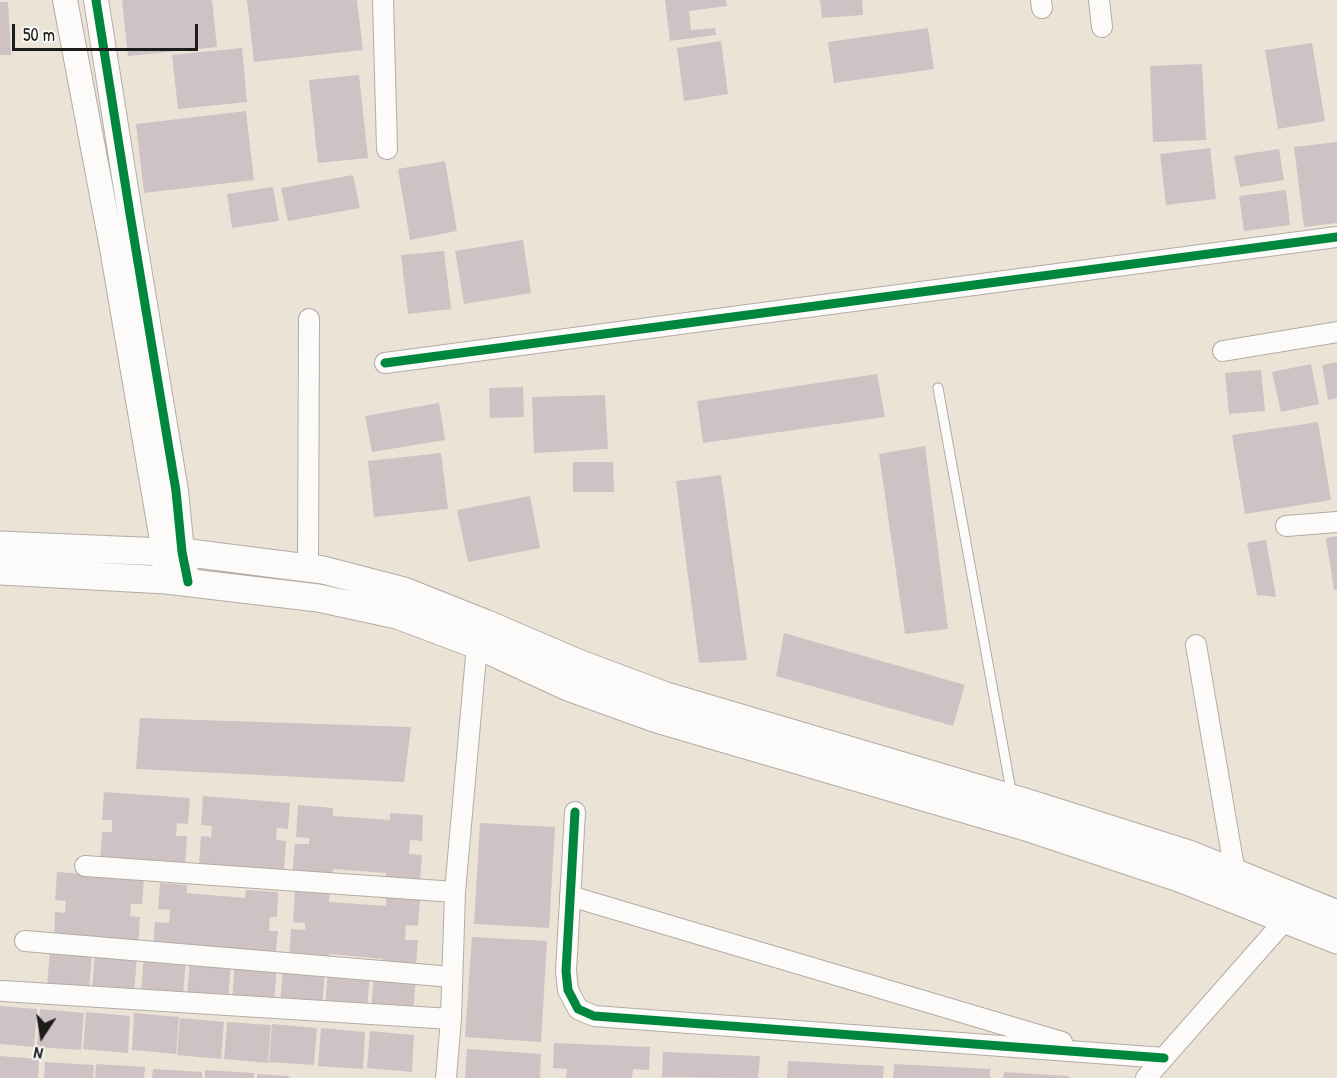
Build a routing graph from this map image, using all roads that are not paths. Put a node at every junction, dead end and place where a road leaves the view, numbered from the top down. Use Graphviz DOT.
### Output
graph roads {
  1 [pos="65,0"];
  2 [pos="96,0"];
  3 [pos="382,0"];
  4 [pos="1099,0"];
  5 [pos="1102,27"];
  6 [pos="387,149"];
  7 [pos="1337,237"];
  8 [pos="309,319"];
  9 [pos="1337,332"];
  10 [pos="1223,351"];
  11 [pos="385,363"];
  12 [pos="938,388"];
  13 [pos="1337,522"];
  14 [pos="1286,526"];
  15 [pos="0,544"];
  16 [pos="173,552"];
  17 [pos="308,568"];
  18 [pos="0,571"];
  19 [pos="177,581"];
  20 [pos="477,645"];
  21 [pos="1196,645"];
  22 [pos="1013,798"];
  23 [pos="575,812"];
  24 [pos="85,866"];
  25 [pos="1235,873"];
  26 [pos="455,892"];
  27 [pos="570,896"];
  28 [pos="1337,914"];
  29 [pos="1286,919"];
  30 [pos="1337,940"];
  31 [pos="24,941"];
  32 [pos="452,977"];
  33 [pos="3,992"];
  34 [pos="451,1019"];
  35 [pos="1099,1053"];
  36 [pos="1164,1058"];
  37 [pos="446,1078"];
  38 [pos="1146,1078"];
  1 -- 16 [label="street"];
  2 -- 16 [label="street"];
  3 -- 6 [label="street"];
  4 -- 5 [label="street"];
  7 -- 11 [label="street"];
  8 -- 17 [label="street"];
  9 -- 10 [label="street"];
  12 -- 22 [label="lane"];
  13 -- 14 [label="street"];
  15 -- 16 [label="main road"];
  16 -- 17 [label="main road"];
  16 -- 19 [label="street"];
  17 -- 22 [label="main road"];
  18 -- 19 [label="main road"];
  19 -- 20 [label="main road"];
  20 -- 26 [label="street"];
  20 -- 29 [label="main road"];
  21 -- 25 [label="street"];
  22 -- 25 [label="main road"];
  23 -- 27 [label="street"];
  24 -- 26 [label="street"];
  25 -- 28 [label="main road"];
  26 -- 32 [label="street"];
  27 -- 35 [label="street"];
  27 -- 35 [label="street"];
  29 -- 30 [label="main road"];
  29 -- 36 [label="street"];
  31 -- 32 [label="street"];
  32 -- 34 [label="street"];
  33 -- 34 [label="street"];
  34 -- 37 [label="street"];
  35 -- 36 [label="street"];
  36 -- 38 [label="street"];
}
